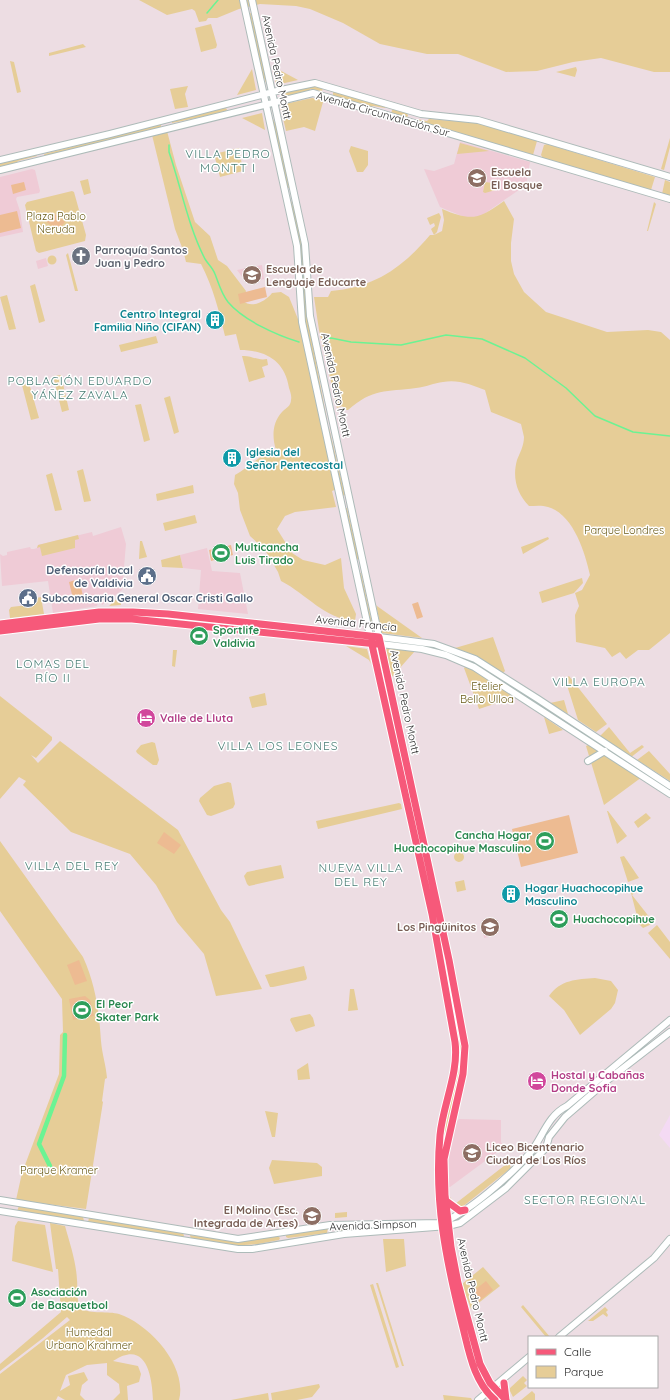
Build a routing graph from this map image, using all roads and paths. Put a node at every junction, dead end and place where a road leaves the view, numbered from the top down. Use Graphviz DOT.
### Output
graph roads {
  1 [pos="243,0"];
  2 [pos="252,0"];
  3 [pos="272,92"];
  4 [pos="264,94"];
  5 [pos="274,103"];
  6 [pos="266,105"];
  7 [pos="0,160"];
  8 [pos="0,170"];
  9 [pos="670,177"];
  10 [pos="670,199"];
  11 [pos="0,624"];
  12 [pos="18,626"];
  13 [pos="0,631"];
  14 [pos="306,633"];
  15 [pos="370,636"];
  16 [pos="380,641"];
  17 [pos="372,644"];
  18 [pos="606,751"];
  19 [pos="588,760"];
  20 [pos="670,786"];
  21 [pos="670,794"];
  22 [pos="670,1020"];
  23 [pos="670,1032"];
  24 [pos="0,1200"];
  25 [pos="445,1200"];
  26 [pos="465,1210"];
  27 [pos="0,1211"];
  28 [pos="444,1224"];
  29 [pos="670,1239"];
  30 [pos="654,1255"];
  31 [pos="555,1336"];
  32 [pos="560,1336"];
  33 [pos="528,1358"];
  34 [pos="528,1363"];
  35 [pos="504,1382"];
  36 [pos="494,1389"];
  37 [pos="489,1397"];
  38 [pos="478,1400"];
  39 [pos="506,1400"];
  1 -- 4 [label="main road, Avenida Pedro Montt"];
  2 -- 3 [label="main road, Avenida Pedro Montt"];
  3 -- 4 [label="main road, Avenida Circunvalación Sur"];
  3 -- 5 [label="main road, Avenida Pedro Montt"];
  3 -- 9 [label="main road, Avenida Circunvalación Sur"];
  4 -- 6 [label="main road, Avenida Pedro Montt"];
  4 -- 7 [label="main road, Avenida Circunvalación Sur"];
  5 -- 6 [label="main road, Avenida Circunvalación Sur"];
  5 -- 10 [label="main road, Avenida Circunvalación Sur"];
  5 -- 16 [label="main road, Avenida Pedro Montt"];
  6 -- 8 [label="main road, Avenida Circunvalación Sur"];
  6 -- 15 [label="main road, Avenida Pedro Montt"];
  11 -- 12 [label="main road, Avenida Francia"];
  12 -- 13 [label="main road, Avenida Francia"];
  12 -- 14 [label="main road, Avenida Francia"];
  14 -- 15 [label="main road, Avenida Francia"];
  14 -- 17 [label="main road, Avenida Francia"];
  15 -- 16 [label="main road, Avenida Francia"];
  15 -- 17 [label="main road, Avenida Pedro Montt"];
  16 -- 17 [label="main road, Avenida Francia"];
  16 -- 18 [label="main road, Avenida Francia"];
  16 -- 20 [label="main road, Avenida Francia"];
  16 -- 25 [label="main road, Avenida Pedro Montt"];
  17 -- 28 [label="main road, Avenida Pedro Montt"];
  18 -- 19 [label="main road"];
  18 -- 21 [label="main road, Avenida Francia"];
  22 -- 26 [label="main road, Avenida Simpson"];
  23 -- 28 [label="main road, Avenida Simpson"];
  24 -- 28 [label="main road, Avenida Simpson"];
  25 -- 26 [label="main road"];
  25 -- 28 [label="main road, Avenida Pedro Montt"];
  26 -- 28 [label="main road, Avenida Simpson"];
  27 -- 28 [label="main road, Avenida Simpson"];
  28 -- 36 [label="main road, Avenida Pedro Montt"];
  28 -- 37 [label="main road, Avenida Pedro Montt"];
  29 -- 30 [label="main road"];
  30 -- 31 [label="main road"];
  30 -- 32 [label="main road"];
  33 -- 36 [label="main road"];
  34 -- 35 [label="main road"];
  35 -- 36 [label="main road"];
  35 -- 39 [label="main road"];
  36 -- 37 [label="main road"];
  36 -- 39 [label="main road, Avenida Pedro Montt"];
  37 -- 38 [label="main road"];
}
